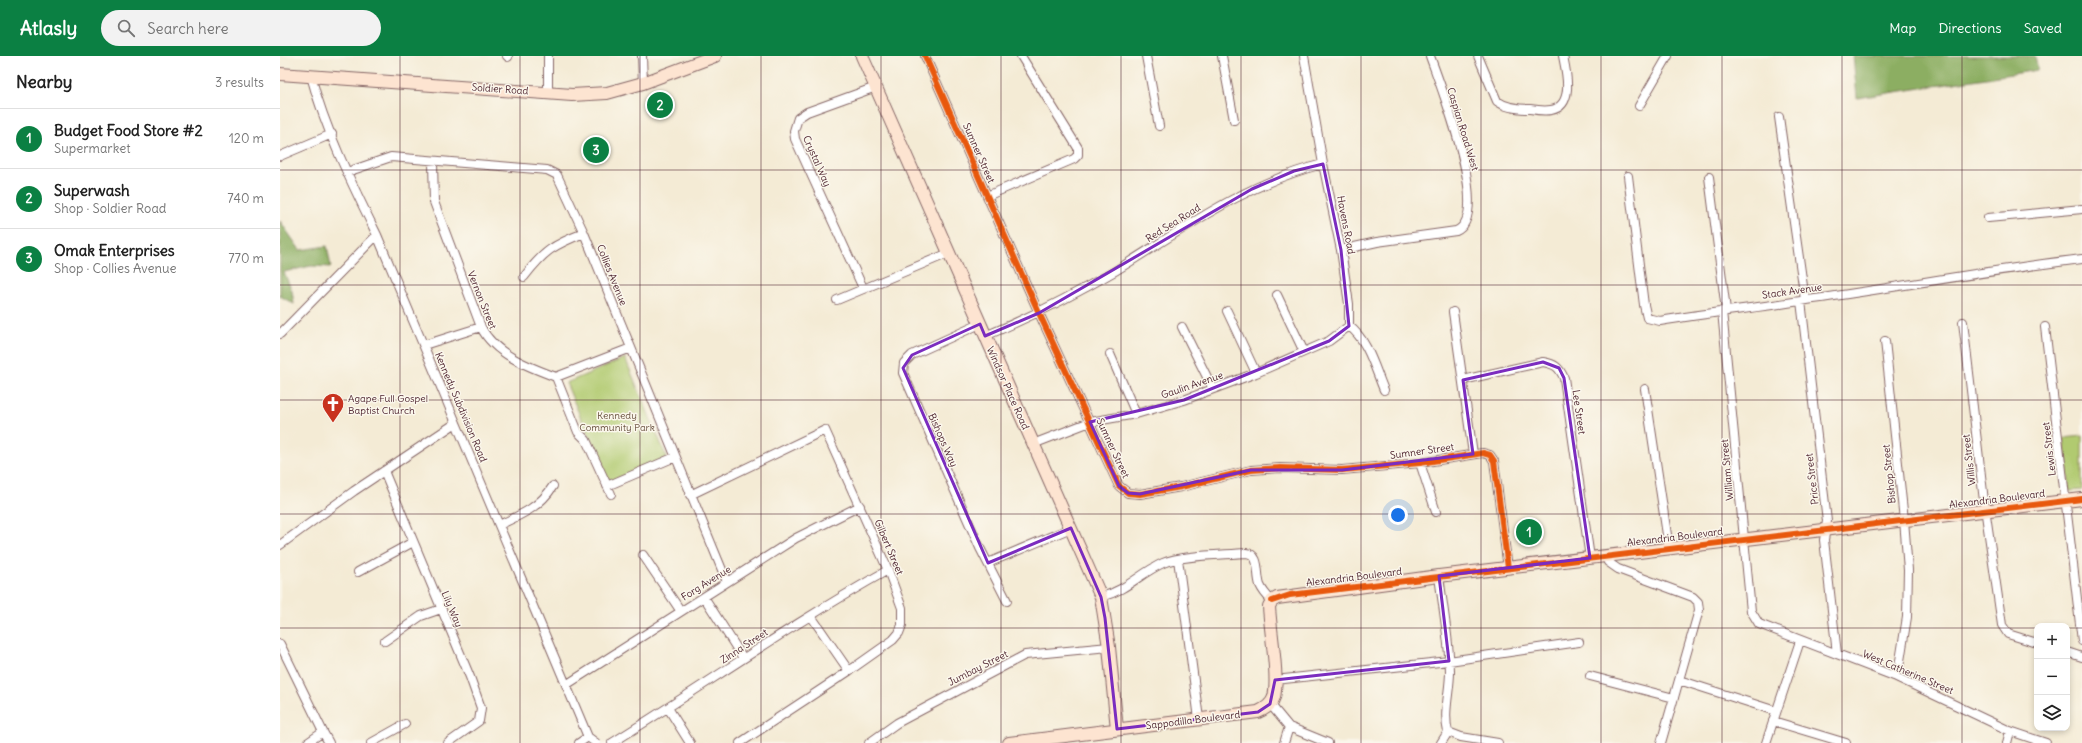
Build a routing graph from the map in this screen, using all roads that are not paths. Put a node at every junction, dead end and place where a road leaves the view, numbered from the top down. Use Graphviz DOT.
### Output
graph roads {
  1 [pos="548,56"];
  2 [pos="642,56"];
  3 [pos="714,56"];
  4 [pos="862,56"];
  5 [pos="1021,56"];
  6 [pos="1146,56"];
  7 [pos="1222,56"];
  8 [pos="1304,56"];
  9 [pos="1430,56"];
  10 [pos="1478,56"];
  11 [pos="1563,56"];
  12 [pos="1668,56"];
  13 [pos="927,57"];
  14 [pos="280,74"];
  15 [pos="311,76"];
  16 [pos="643,83"];
  17 [pos="876,87"];
  18 [pos="548,92"];
  19 [pos="1639,106"];
  20 [pos="1779,117"];
  21 [pos="1234,120"];
  22 [pos="1159,126"];
  23 [pos="332,134"];
  24 [pos="280,156"];
  25 [pos="433,162"];
  26 [pos="1324,164"];
  27 [pos="347,172"];
  28 [pos="1628,176"];
  29 [pos="1709,176"];
  30 [pos="988,196"];
  31 [pos="2082,209"];
  32 [pos="1988,218"];
  33 [pos="584,233"];
  34 [pos="377,235"];
  35 [pos="1341,250"];
  36 [pos="949,253"];
  37 [pos="2082,259"];
  38 [pos="524,278"];
  39 [pos="864,288"];
  40 [pos="1277,295"];
  41 [pos="837,300"];
  42 [pos="1803,301"];
  43 [pos="1724,310"];
  44 [pos="1227,311"];
  45 [pos="1453,312"];
  46 [pos="1039,313"];
  47 [pos="1963,322"];
  48 [pos="980,324"];
  49 [pos="1349,326"];
  50 [pos="482,327"];
  51 [pos="1182,327"];
  52 [pos="2045,327"];
  53 [pos="280,334"];
  54 [pos="985,336"];
  55 [pos="1885,341"];
  56 [pos="424,345"];
  57 [pos="631,348"];
  58 [pos="1304,352"];
  59 [pos="1110,354"];
  60 [pos="1256,373"];
  61 [pos="556,377"];
  62 [pos="1463,380"];
  63 [pos="1213,389"];
  64 [pos="1645,389"];
  65 [pos="1384,390"];
  66 [pos="1136,414"];
  67 [pos="1090,422"];
  68 [pos="456,423"];
  69 [pos="1033,444"];
  70 [pos="1472,454"];
  71 [pos="675,457"];
  72 [pos="1420,463"];
  73 [pos="384,471"];
  74 [pos="553,486"];
  75 [pos="690,495"];
  76 [pos="2082,499"];
  77 [pos="2065,501"];
  78 [pos="860,506"];
  79 [pos="1985,510"];
  80 [pos="1436,512"];
  81 [pos="1904,520"];
  82 [pos="499,525"];
  83 [pos="1071,528"];
  84 [pos="1825,530"];
  85 [pos="1744,539"];
  86 [pos="413,542"];
  87 [pos="280,545"];
  88 [pos="1669,548"];
  89 [pos="643,555"];
  90 [pos="1605,556"];
  91 [pos="1590,558"];
  92 [pos="1178,559"];
  93 [pos="988,562"];
  94 [pos="1508,568"];
  95 [pos="888,570"];
  96 [pos="358,572"];
  97 [pos="1439,576"];
  98 [pos="727,582"];
  99 [pos="704,597"];
  100 [pos="1101,597"];
  101 [pos="1007,601"];
  102 [pos="1272,601"];
  103 [pos="441,608"];
  104 [pos="680,610"];
  105 [pos="811,616"];
  106 [pos="1759,624"];
  107 [pos="384,641"];
  108 [pos="1800,641"];
  109 [pos="2082,641"];
  110 [pos="1579,642"];
  111 [pos="2034,642"];
  112 [pos="280,644"];
  113 [pos="1109,647"];
  114 [pos="2070,653"];
  115 [pos="1837,654"];
  116 [pos="2081,656"];
  117 [pos="743,658"];
  118 [pos="1449,661"];
  119 [pos="849,671"];
  120 [pos="1590,676"];
  121 [pos="1894,676"];
  122 [pos="1275,680"];
  123 [pos="1679,680"];
  124 [pos="566,685"];
  125 [pos="1674,698"];
  126 [pos="1270,704"];
  127 [pos="668,708"];
  128 [pos="1776,711"];
  129 [pos="1199,719"];
  130 [pos="1773,721"];
  131 [pos="404,724"];
  132 [pos="1288,727"];
  133 [pos="1117,729"];
  134 [pos="2010,731"];
  135 [pos="323,732"];
  136 [pos="1448,732"];
  137 [pos="588,737"];
  138 [pos="1070,739"];
  139 [pos="872,742"];
  140 [pos="307,743"];
  141 [pos="329,743"];
  142 [pos="371,743"];
  143 [pos="448,743"];
  144 [pos="579,743"];
  145 [pos="596,743"];
  146 [pos="612,743"];
  147 [pos="690,743"];
  148 [pos="740,743"];
  149 [pos="1008,743"];
  150 [pos="1284,743"];
  151 [pos="1328,743"];
  152 [pos="1441,743"];
  153 [pos="1498,743"];
  154 [pos="1661,743"];
  155 [pos="1766,743"];
  156 [pos="1846,743"];
  157 [pos="2007,743"];
  158 [pos="2046,743"];
  1 -- 18 [label="street"];
  2 -- 16 [label="street"];
  3 -- 16 [label="street, Soldier Road"];
  4 -- 17 [label="street, Windsor Place Road"];
  5 -- 30 [label="street"];
  6 -- 22 [label="street"];
  7 -- 21 [label="street"];
  8 -- 26 [label="street, Havens Road"];
  9 -- 35 [label="street, Caspian Road West"];
  10 -- 11 [label="street"];
  12 -- 19 [label="street"];
  13 -- 30 [label="street, Sumner Street"];
  14 -- 15 [label="street, Soldier Road"];
  15 -- 18 [label="street, Soldier Road"];
  15 -- 23 [label="street, Kennedy Subdivision Road"];
  16 -- 18 [label="street, Soldier Road"];
  17 -- 36 [label="street, Windsor Place Road"];
  17 -- 39 [label="street, Crystal Way"];
  20 -- 42 [label="street, Price Street"];
  23 -- 24 [label="street"];
  23 -- 27 [label="street, Kennedy Subdivision Road"];
  25 -- 27 [label="street, Collies Avenue"];
  25 -- 33 [label="street, Collies Avenue"];
  25 -- 50 [label="street, Vernon Street"];
  26 -- 35 [label="street, Havens Road"];
  26 -- 46 [label="street, Red Sea Road"];
  27 -- 34 [label="street, Kennedy Subdivision Road"];
  28 -- 43 [label="street, Stack Avenue"];
  29 -- 43 [label="street, William Street"];
  30 -- 46 [label="street, Sumner Street"];
  31 -- 32 [label="street"];
  33 -- 38 [label="street"];
  33 -- 57 [label="street, Collies Avenue"];
  34 -- 53 [label="street"];
  34 -- 56 [label="street, Kennedy Subdivision Road"];
  35 -- 49 [label="street, Havens Road"];
  36 -- 39 [label="street"];
  36 -- 48 [label="street, Windsor Place Road"];
  37 -- 42 [label="street, Stack Avenue"];
  39 -- 41 [label="street"];
  40 -- 58 [label="street"];
  42 -- 43 [label="street, Stack Avenue"];
  42 -- 84 [label="street, Price Street"];
  43 -- 85 [label="street, William Street"];
  44 -- 60 [label="street"];
  45 -- 62 [label="street"];
  46 -- 54 [label="street, Red Sea Road"];
  46 -- 67 [label="street, Sumner Street"];
  47 -- 79 [label="street, Willis Street"];
  48 -- 54 [label="street, Windsor Place Road"];
  48 -- 93 [label="street, Bishops Way"];
  49 -- 58 [label="street, Gaulin Avenue"];
  49 -- 65 [label="street"];
  50 -- 56 [label="street"];
  50 -- 61 [label="street, Vernon Street"];
  51 -- 63 [label="street"];
  52 -- 77 [label="street, Lewis Street"];
  54 -- 69 [label="street, Windsor Place Road"];
  55 -- 81 [label="street, Bishop Street"];
  56 -- 68 [label="street, Kennedy Subdivision Road"];
  57 -- 61 [label="street"];
  57 -- 71 [label="street, Collies Avenue"];
  58 -- 60 [label="street, Gaulin Avenue"];
  59 -- 66 [label="street"];
  60 -- 63 [label="street, Gaulin Avenue"];
  61 -- 71 [label="street"];
  62 -- 70 [label="street"];
  62 -- 91 [label="street, Lee Street"];
  63 -- 66 [label="street, Gaulin Avenue"];
  64 -- 88 [label="street"];
  66 -- 67 [label="street, Gaulin Avenue"];
  67 -- 69 [label="street, Gaulin Avenue"];
  67 -- 72 [label="street, Sumner Street"];
  68 -- 73 [label="street"];
  68 -- 82 [label="street, Kennedy Subdivision Road"];
  69 -- 83 [label="street, Windsor Place Road"];
  70 -- 72 [label="street, Sumner Street"];
  70 -- 94 [label="street, Sumner Street"];
  71 -- 75 [label="street, Collies Avenue"];
  72 -- 80 [label="street"];
  73 -- 86 [label="street, Lily Way"];
  73 -- 87 [label="street"];
  74 -- 82 [label="street"];
  75 -- 78 [label="street, Gilbert Street"];
  75 -- 98 [label="street, Collies Avenue"];
  76 -- 77 [label="street, Alexandria Boulevard"];
  77 -- 79 [label="street, Alexandria Boulevard"];
  77 -- 109 [label="street, Lewis Street"];
  78 -- 95 [label="street, Gilbert Street"];
  78 -- 98 [label="street, Forg Avenue"];
  79 -- 81 [label="street, Alexandria Boulevard"];
  79 -- 111 [label="street, Willis Street"];
  81 -- 84 [label="street, Alexandria Boulevard"];
  81 -- 121 [label="street, Bishop Street"];
  82 -- 124 [label="street, Kennedy Subdivision Road"];
  83 -- 93 [label="street"];
  83 -- 100 [label="street, Windsor Place Road"];
  84 -- 85 [label="street, Alexandria Boulevard"];
  84 -- 115 [label="street, Price Street"];
  85 -- 88 [label="street, Alexandria Boulevard"];
  85 -- 106 [label="street, William Street"];
  86 -- 96 [label="street"];
  86 -- 103 [label="street, Lily Way"];
  88 -- 90 [label="street, Alexandria Boulevard"];
  89 -- 104 [label="street"];
  90 -- 91 [label="street, Alexandria Boulevard"];
  90 -- 123 [label="street"];
  91 -- 94 [label="street, Alexandria Boulevard"];
  92 -- 100 [label="street"];
  92 -- 102 [label="street"];
  92 -- 129 [label="street"];
  93 -- 101 [label="street, Bishops Way"];
  94 -- 97 [label="street, Alexandria Boulevard"];
  95 -- 105 [label="street, Zinna Street"];
  95 -- 119 [label="street, Gilbert Street"];
  97 -- 102 [label="street, Alexandria Boulevard"];
  97 -- 118 [label="street"];
  98 -- 99 [label="street, Forg Avenue"];
  99 -- 104 [label="street, Forg Avenue"];
  99 -- 117 [label="street"];
  100 -- 113 [label="street, Windsor Place Road"];
  102 -- 122 [label="street"];
  103 -- 107 [label="street"];
  103 -- 143 [label="street, Lily Way"];
  104 -- 124 [label="street, Forg Avenue"];
  105 -- 117 [label="street, Zinna Street"];
  105 -- 119 [label="street"];
  106 -- 108 [label="street, West Catherine Street"];
  108 -- 115 [label="street, West Catherine Street"];
  108 -- 128 [label="street"];
  109 -- 116 [label="street, Lewis Street"];
  110 -- 118 [label="street"];
  112 -- 135 [label="street"];
  113 -- 133 [label="street, Windsor Place Road"];
  113 -- 139 [label="street, Jumbay Street"];
  114 -- 116 [label="street"];
  115 -- 121 [label="street, West Catherine Street"];
  117 -- 127 [label="street, Zinna Street"];
  118 -- 122 [label="street"];
  118 -- 136 [label="street"];
  119 -- 148 [label="street, Gilbert Street"];
  120 -- 125 [label="street"];
  121 -- 134 [label="street, West Catherine Street"];
  122 -- 126 [label="street"];
  123 -- 125 [label="street"];
  123 -- 128 [label="street"];
  124 -- 137 [label="street, Kennedy Subdivision Road"];
  125 -- 154 [label="street"];
  126 -- 129 [label="street, Sappodilla Boulevard"];
  126 -- 132 [label="street"];
  127 -- 146 [label="street, Zinna Street"];
  127 -- 147 [label="street"];
  128 -- 130 [label="street"];
  129 -- 133 [label="street, Sappodilla Boulevard"];
  130 -- 155 [label="street"];
  130 -- 156 [label="street"];
  131 -- 142 [label="street"];
  132 -- 150 [label="street"];
  132 -- 151 [label="street"];
  133 -- 138 [label="street, Sappodilla Boulevard"];
  134 -- 157 [label="street"];
  134 -- 158 [label="street, West Catherine Street"];
  135 -- 140 [label="street"];
  135 -- 141 [label="street"];
  136 -- 152 [label="street"];
  136 -- 153 [label="street"];
  137 -- 144 [label="street"];
  137 -- 145 [label="street"];
  138 -- 149 [label="street, Sappodilla Boulevard"];
}
